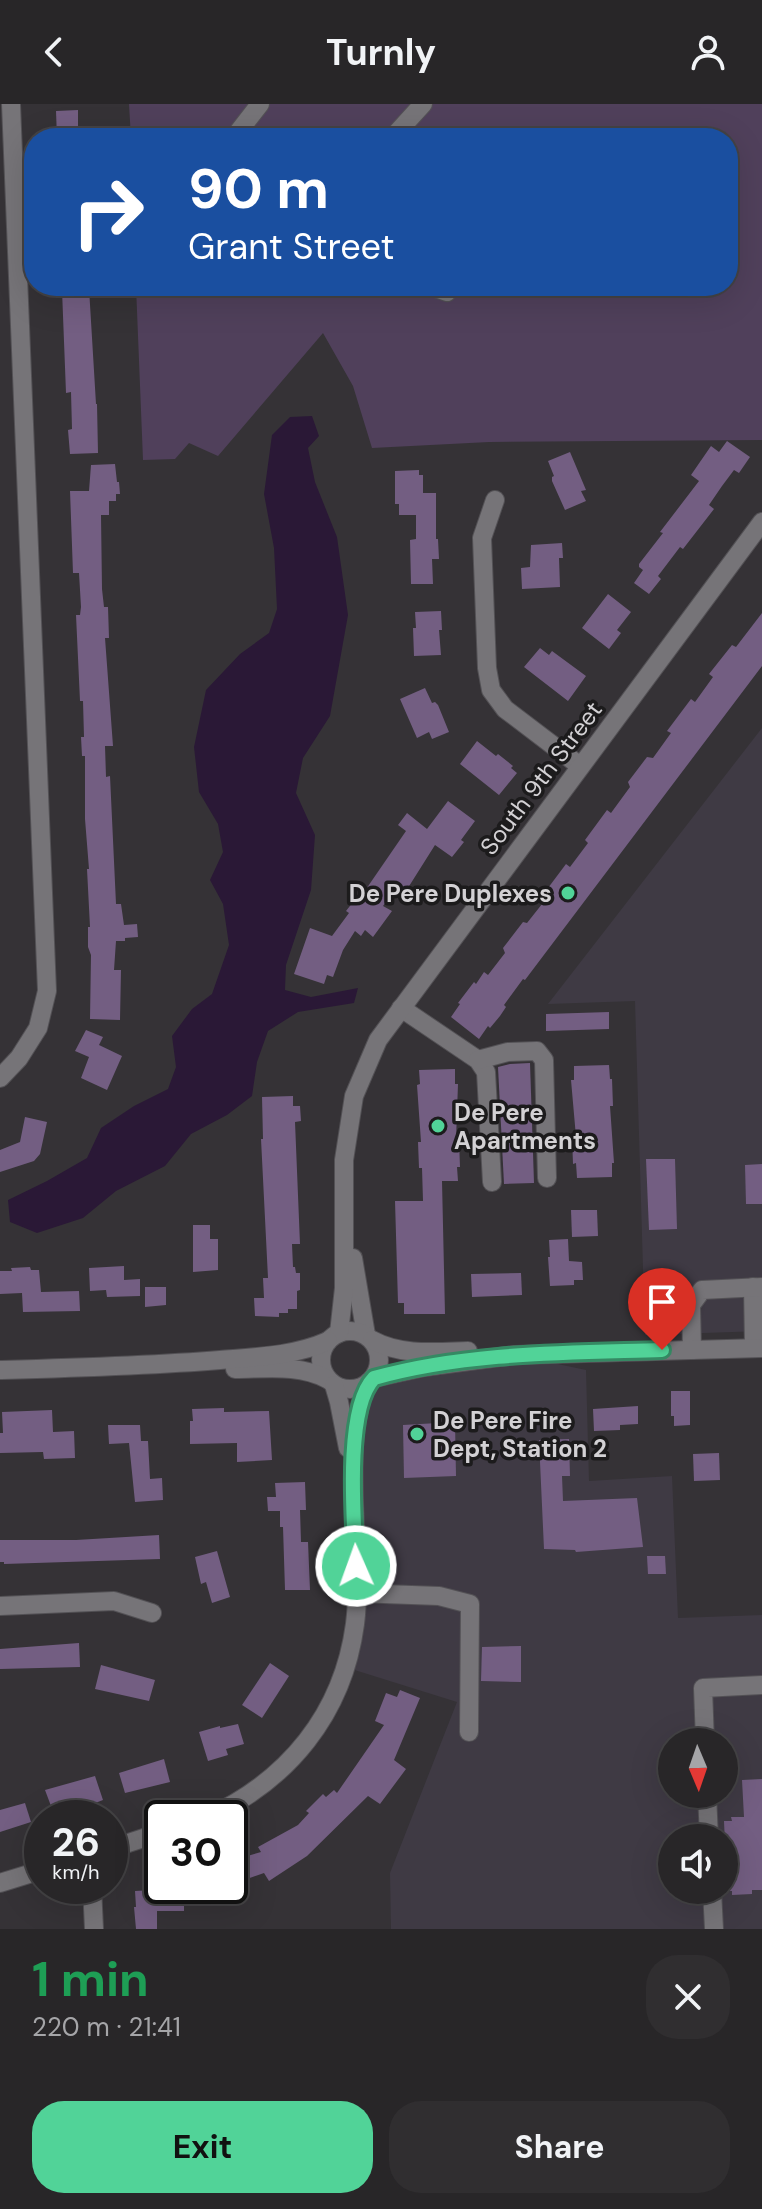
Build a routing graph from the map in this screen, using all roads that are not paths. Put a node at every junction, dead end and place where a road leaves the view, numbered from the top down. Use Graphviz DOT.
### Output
graph roads {
  1 [pos="11,104"];
  2 [pos="260,104"];
  3 [pos="423,104"];
  4 [pos="241,128"];
  5 [pos="401,128"];
  6 [pos="495,500"];
  7 [pos="762,522"];
  8 [pos="580,766"];
  9 [pos="401,1008"];
  10 [pos="478,1060"];
  11 [pos="0,1078"];
  12 [pos="547,1178"];
  13 [pos="492,1182"];
  14 [pos="346,1208"];
  15 [pos="758,1287"];
  16 [pos="334,1337"];
  17 [pos="369,1338"];
  18 [pos="758,1348"];
  19 [pos="692,1350"];
  20 [pos="515,1355"];
  21 [pos="173,1364"];
  22 [pos="0,1370"];
  23 [pos="372,1380"];
  24 [pos="331,1382"];
  25 [pos="353,1485"];
  26 [pos="356,1593"];
  27 [pos="0,1606"];
  28 [pos="152,1613"];
  29 [pos="762,1685"];
  30 [pos="704,1728"];
  31 [pos="469,1732"];
  32 [pos="240,1800"];
  33 [pos="24,1876"];
  34 [pos="0,1883"];
  35 [pos="93,1904"];
  36 [pos="713,1904"];
  37 [pos="94,1929"];
  38 [pos="714,1929"];
  1 -- 11 [label="street"];
  2 -- 4 [label="street"];
  3 -- 5 [label="street"];
  6 -- 8 [label="street"];
  7 -- 8 [label="street, South 9th Street"];
  8 -- 9 [label="street, South 9th Street"];
  9 -- 10 [label="street"];
  9 -- 14 [label="street, South 9th Street"];
  10 -- 12 [label="street"];
  10 -- 13 [label="street"];
  14 -- 16 [label="street, South 9th Street"];
  14 -- 17 [label="street, South 9th Street"];
  15 -- 18 [label="street"];
  15 -- 19 [label="street"];
  16 -- 17 [label="street"];
  16 -- 21 [label="street"];
  16 -- 24 [label="street"];
  17 -- 20 [label="street"];
  17 -- 23 [label="street"];
  18 -- 19 [label="street"];
  19 -- 20 [label="street"];
  20 -- 23 [label="street"];
  21 -- 22 [label="street"];
  21 -- 24 [label="street"];
  23 -- 24 [label="street"];
  23 -- 25 [label="street"];
  24 -- 25 [label="street"];
  25 -- 26 [label="street"];
  26 -- 31 [label="street"];
  26 -- 32 [label="street"];
  27 -- 28 [label="street"];
  29 -- 30 [label="street"];
  33 -- 34 [label="street"];
  35 -- 37 [label="street"];
  36 -- 38 [label="street"];
}
